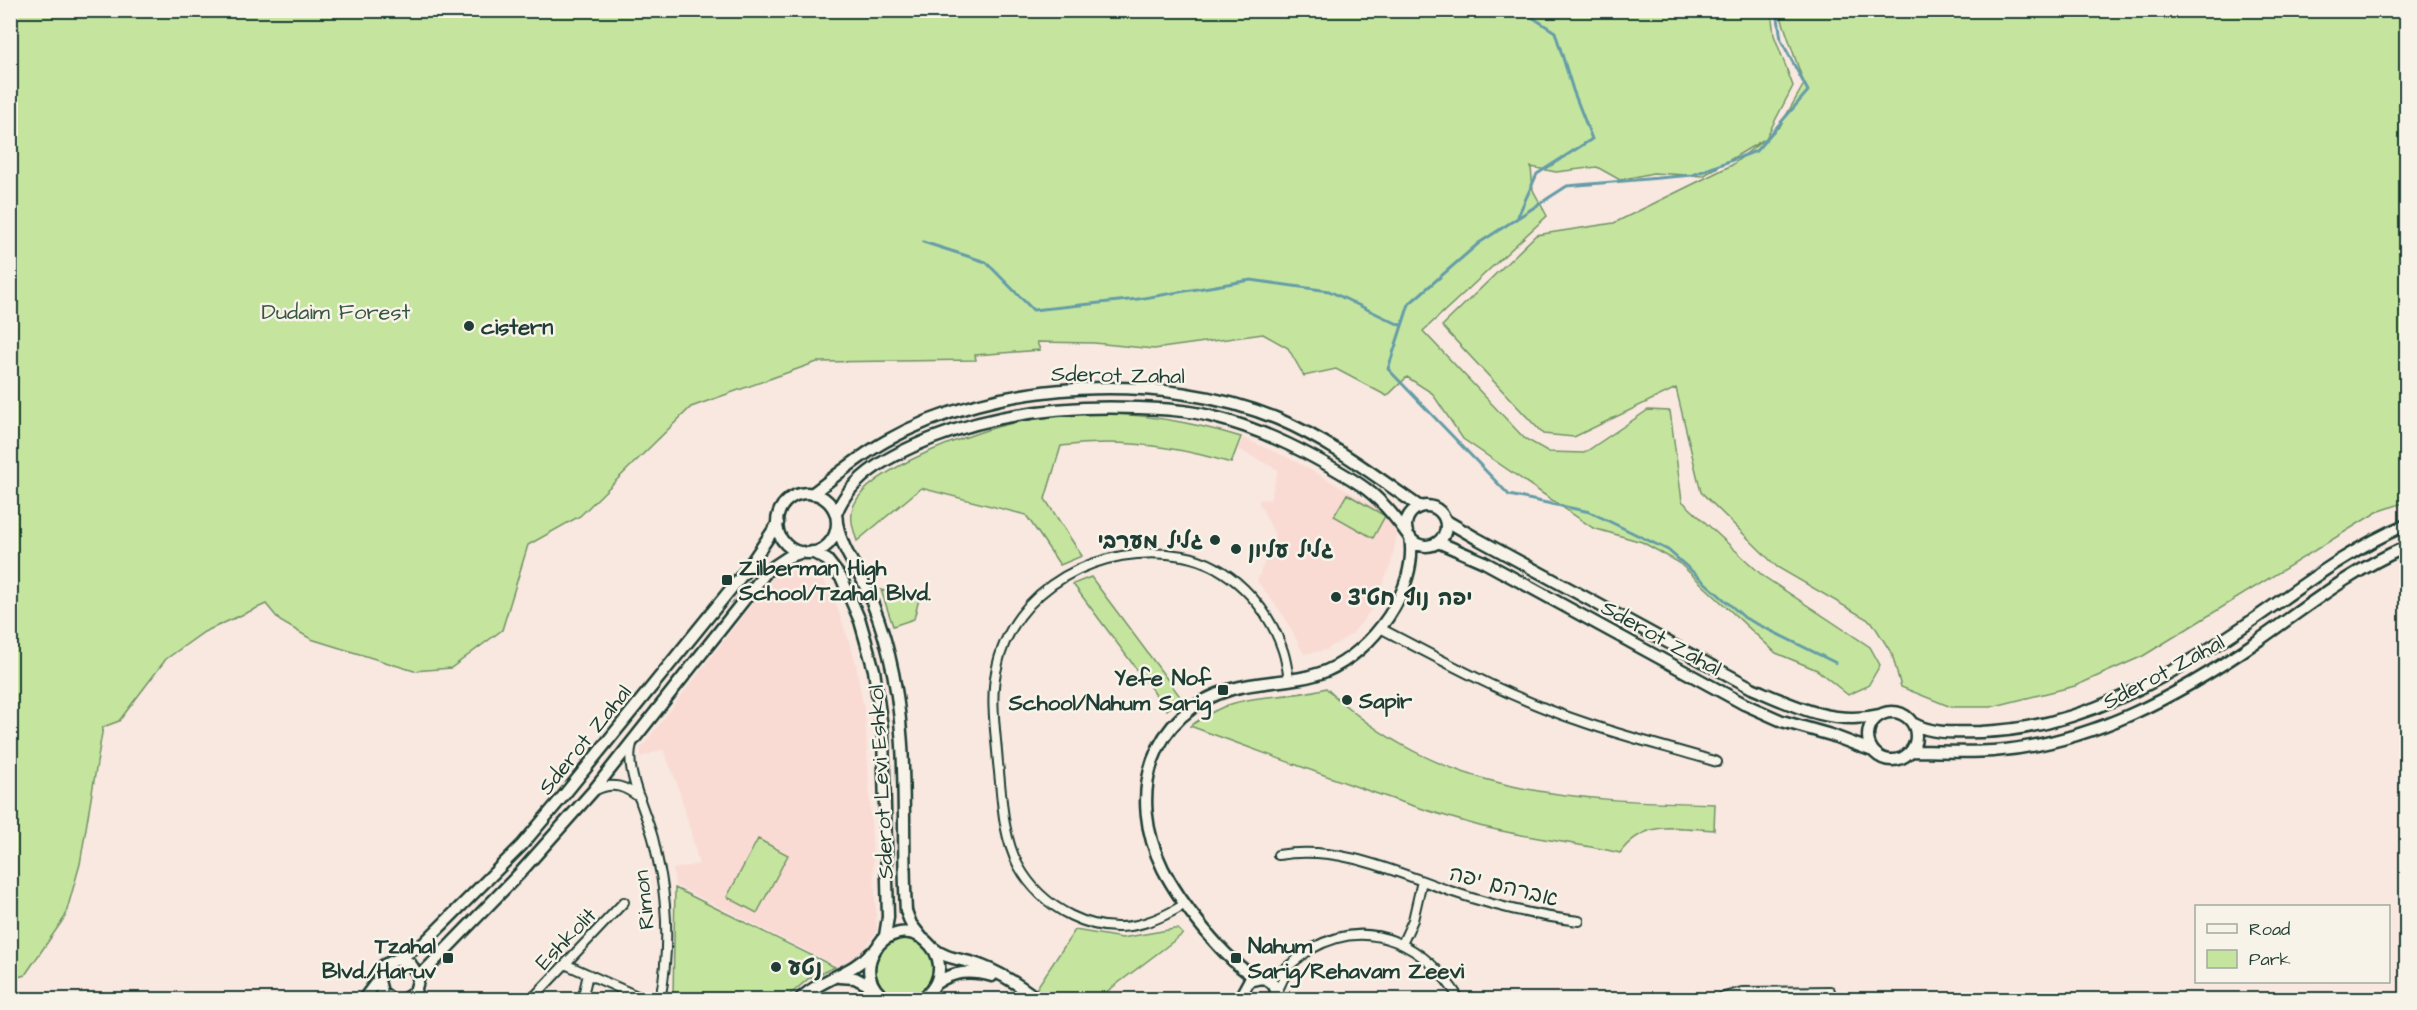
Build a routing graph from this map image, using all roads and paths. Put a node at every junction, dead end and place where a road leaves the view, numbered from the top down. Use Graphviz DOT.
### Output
graph roads {
  1 [pos="812,494"];
  2 [pos="1420,507"];
  3 [pos="837,519"];
  4 [pos="1446,519"];
  5 [pos="778,523"];
  6 [pos="2406,525"];
  7 [pos="1409,536"];
  8 [pos="1437,542"];
  9 [pos="2406,547"];
  10 [pos="807,552"];
  11 [pos="1406,580"];
  12 [pos="1380,628"];
  13 [pos="1289,679"];
  14 [pos="1879,715"];
  15 [pos="1914,724"];
  16 [pos="633,740"];
  17 [pos="1874,751"];
  18 [pos="1911,751"];
  19 [pos="1717,762"];
  20 [pos="590,795"];
  21 [pos="641,799"];
  22 [pos="1278,855"];
  23 [pos="1422,881"];
  24 [pos="624,902"];
  25 [pos="1185,903"];
  26 [pos="1579,921"];
  27 [pos="925,940"];
  28 [pos="1402,944"];
  29 [pos="877,946"];
  30 [pos="398,959"];
  31 [pos="1234,963"];
  32 [pos="565,964"];
  33 [pos="1291,965"];
  34 [pos="588,974"];
  35 [pos="1260,978"];
  36 [pos="830,979"];
  37 [pos="378,980"];
  38 [pos="418,980"];
  39 [pos="1021,986"];
  40 [pos="1830,991"];
  41 [pos="927,994"];
  42 [pos="883,996"];
  43 [pos="1243,997"];
  44 [pos="1276,997"];
  45 [pos="363,999"];
  46 [pos="393,999"];
  47 [pos="403,999"];
  48 [pos="420,999"];
  49 [pos="531,999"];
  50 [pos="582,999"];
  51 [pos="646,999"];
  52 [pos="660,999"];
  53 [pos="799,999"];
  54 [pos="1039,999"];
  55 [pos="1460,999"];
  56 [pos="1714,999"];
  1 -- 2 [label="main road, Sderot Zahal"];
  1 -- 3 [label="main road"];
  1 -- 5 [label="main road"];
  2 -- 4 [label="main road"];
  2 -- 7 [label="main road"];
  3 -- 7 [label="main road, Sderot Zahal"];
  3 -- 10 [label="main road"];
  3 -- 27 [label="main road, Sderot Levi Eshkol"];
  4 -- 8 [label="main road"];
  4 -- 14 [label="main road, Sderot Zahal"];
  5 -- 10 [label="main road"];
  5 -- 30 [label="main road, Sderot Zahal"];
  6 -- 15 [label="main road, Sderot Zahal"];
  7 -- 8 [label="main road"];
  7 -- 11 [label="main road"];
  8 -- 11 [label="main road"];
  8 -- 17 [label="main road, Sderot Zahal"];
  9 -- 18 [label="main road, Sderot Zahal"];
  10 -- 16 [label="main road, Sderot Zahal"];
  10 -- 29 [label="main road, Sderot Levi Eshkol"];
  11 -- 12 [label="main road"];
  12 -- 13 [label="main road"];
  12 -- 19 [label="street"];
  13 -- 25 [label="main road"];
  13 -- 25 [label="street"];
  14 -- 15 [label="main road"];
  14 -- 17 [label="main road"];
  15 -- 18 [label="main road"];
  16 -- 20 [label="main road, Sderot Zahal"];
  16 -- 21 [label="street, Rimon"];
  17 -- 18 [label="main road"];
  20 -- 21 [label="street"];
  20 -- 38 [label="main road, Sderot Zahal"];
  21 -- 52 [label="street, Rimon"];
  22 -- 23 [label="street, אברהם יפה"];
  23 -- 26 [label="street, אברהם יפה"];
  23 -- 28 [label="street, אברהם יפה"];
  24 -- 32 [label="street, Eshkolit"];
  25 -- 31 [label="main road"];
  27 -- 29 [label="main road"];
  27 -- 39 [label="main road"];
  27 -- 41 [label="main road, Sderot Levi Eshkol"];
  28 -- 33 [label="street"];
  28 -- 55 [label="street"];
  29 -- 36 [label="main road"];
  29 -- 42 [label="main road, Sderot Levi Eshkol"];
  30 -- 37 [label="main road, Sderot Zahal"];
  30 -- 38 [label="main road"];
  31 -- 35 [label="main road"];
  31 -- 43 [label="main road"];
  32 -- 34 [label="street"];
  32 -- 49 [label="street, Eshkolit"];
  33 -- 35 [label="street"];
  33 -- 44 [label="street"];
  34 -- 50 [label="street"];
  34 -- 51 [label="street"];
  35 -- 43 [label="main road"];
  35 -- 44 [label="main road"];
  36 -- 42 [label="main road"];
  36 -- 53 [label="main road"];
  37 -- 45 [label="main road"];
  37 -- 46 [label="main road"];
  38 -- 47 [label="main road, Sderot Zahal"];
  38 -- 48 [label="street"];
  39 -- 41 [label="main road"];
  39 -- 54 [label="main road"];
  40 -- 56 [label="street"];
}
